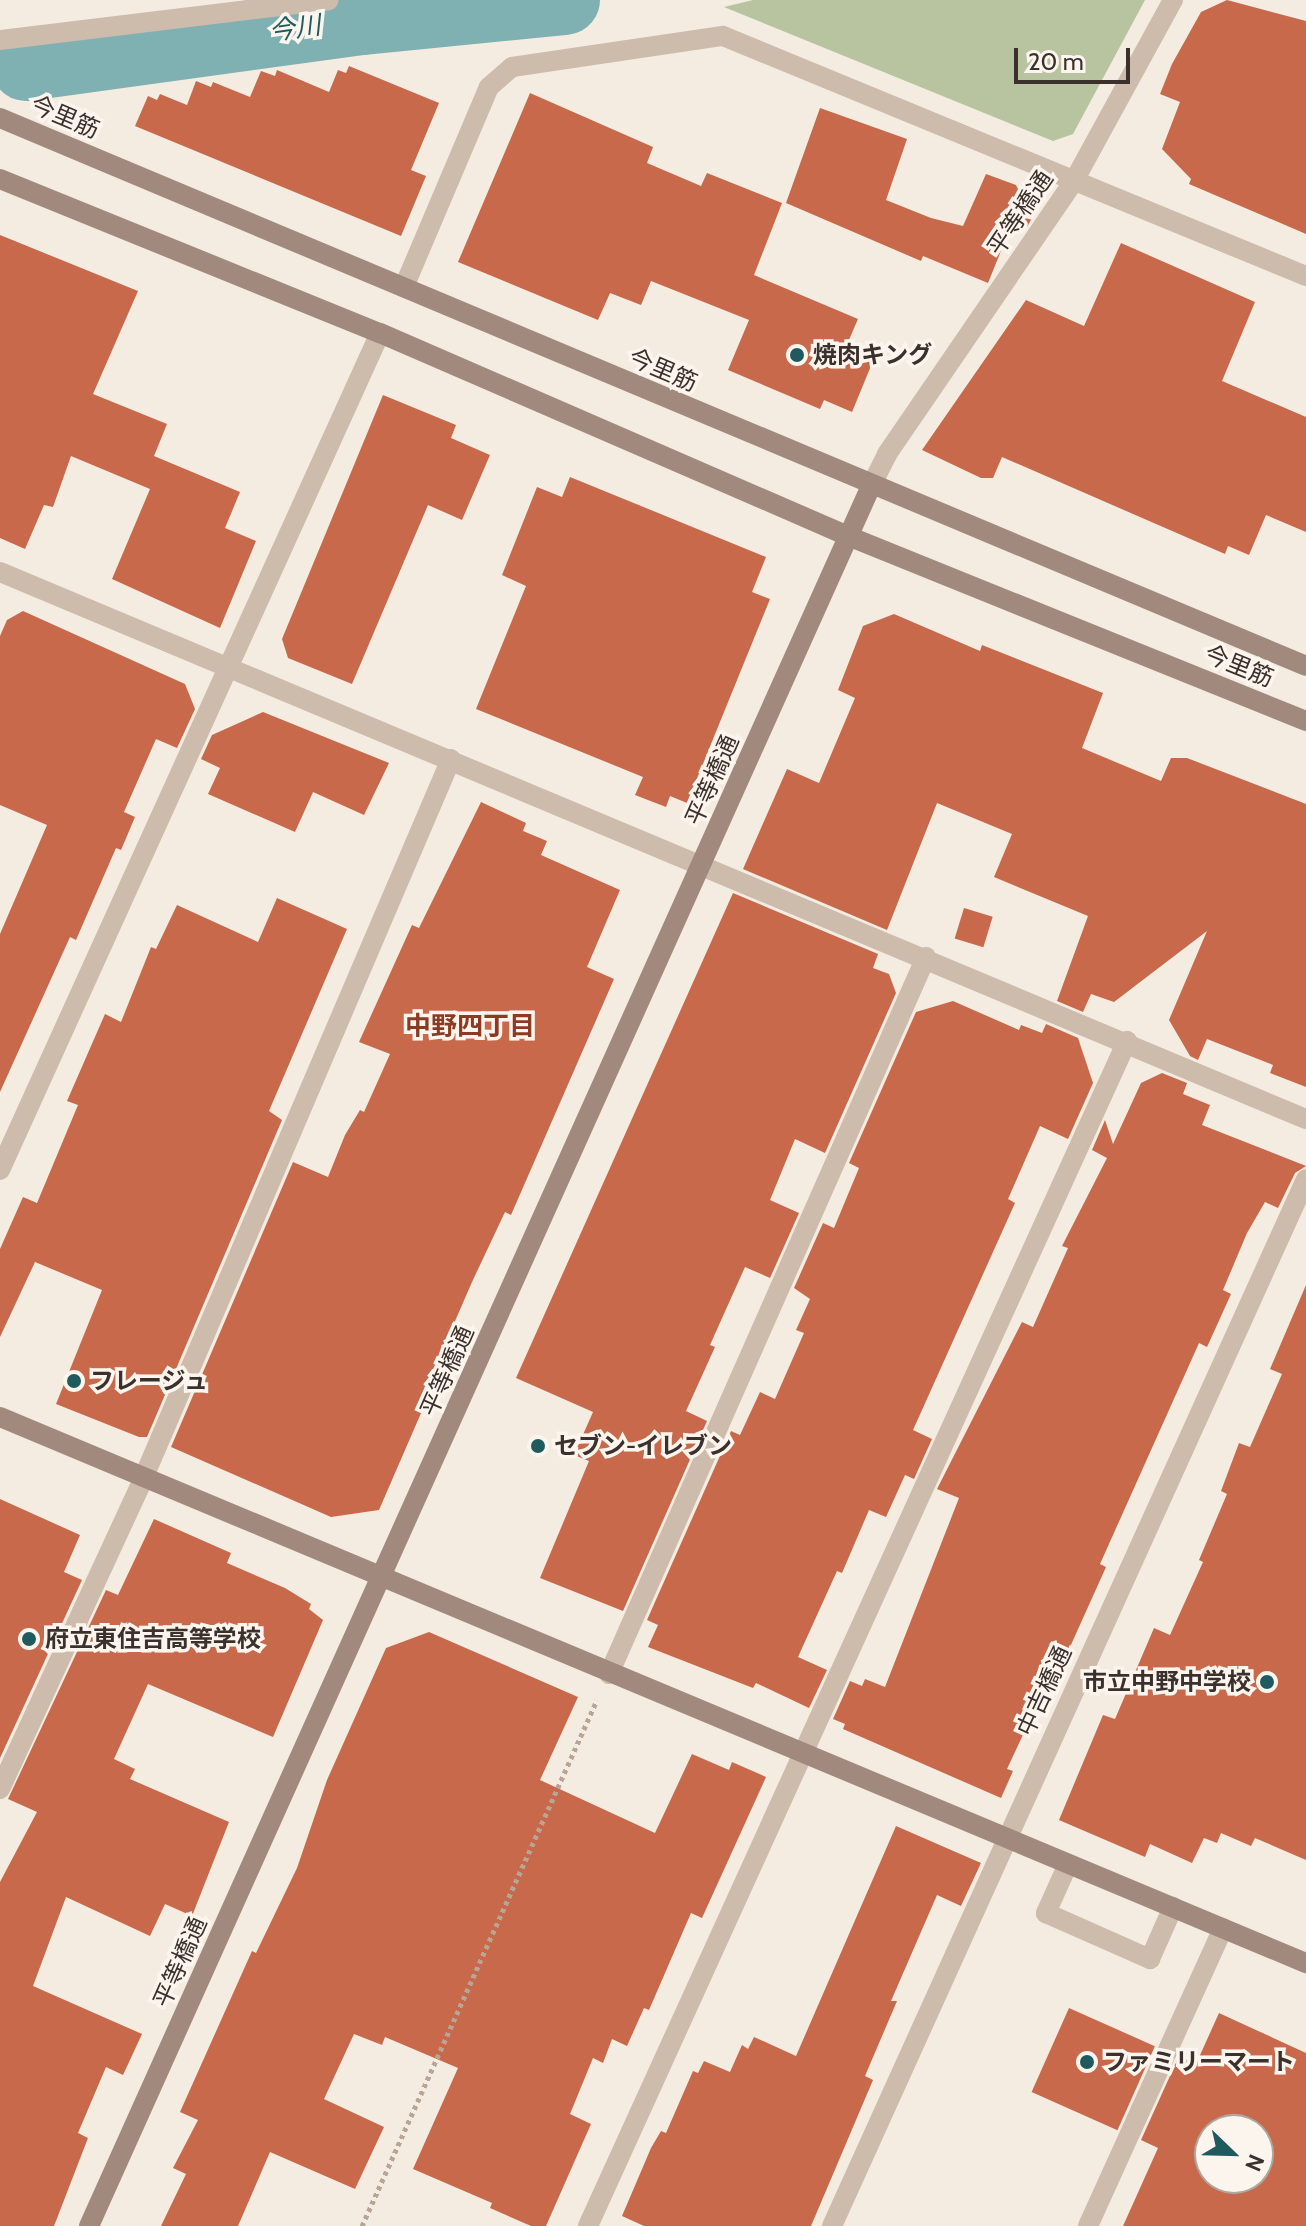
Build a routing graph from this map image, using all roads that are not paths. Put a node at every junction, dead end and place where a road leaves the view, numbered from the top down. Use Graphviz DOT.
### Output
graph roads {
  1 [pos="329,0"];
  2 [pos="1173,0"];
  3 [pos="0,40"];
  4 [pos="0,118"];
  5 [pos="0,179"];
  6 [pos="1075,179"];
  7 [pos="1306,276"];
  8 [pos="404,287"];
  9 [pos="380,333"];
  10 [pos="870,488"];
  11 [pos="848,536"];
  12 [pos="0,572"];
  13 [pos="1306,666"];
  14 [pos="229,667"];
  15 [pos="1306,721"];
  16 [pos="451,759"];
  17 [pos="704,863"];
  18 [pos="926,957"];
  19 [pos="1127,1041"];
  20 [pos="1306,1119"];
  21 [pos="0,1170"];
  22 [pos="1306,1179"];
  23 [pos="0,1417"];
  24 [pos="143,1479"];
  25 [pos="381,1580"];
  26 [pos="609,1674"];
  27 [pos="803,1755"];
  28 [pos="0,1789"];
  29 [pos="1006,1837"];
  30 [pos="1068,1864"];
  31 [pos="1173,1907"];
  32 [pos="1223,1928"];
  33 [pos="1306,1963"];
  34 [pos="89,2226"];
  35 [pos="588,2226"];
  36 [pos="832,2226"];
  37 [pos="1088,2226"];
  1 -- 3 [label="street"];
  2 -- 6 [label="street, 平等橋通"];
  4 -- 8 [label="street, 今里筋"];
  5 -- 9 [label="street, 今里筋"];
  6 -- 7 [label="street"];
  6 -- 8 [label="street"];
  6 -- 10 [label="street, 平等橋通"];
  8 -- 10 [label="street, 今里筋"];
  9 -- 11 [label="street, 今里筋"];
  9 -- 14 [label="street"];
  10 -- 11 [label="street, 平等橋通"];
  10 -- 13 [label="street, 今里筋"];
  11 -- 15 [label="street, 今里筋"];
  11 -- 17 [label="street, 平等橋通"];
  12 -- 14 [label="street"];
  14 -- 16 [label="street"];
  14 -- 21 [label="street"];
  16 -- 17 [label="street"];
  16 -- 24 [label="street"];
  17 -- 18 [label="street"];
  17 -- 25 [label="street, 平等橋通"];
  18 -- 19 [label="street"];
  18 -- 26 [label="street"];
  19 -- 20 [label="street"];
  19 -- 27 [label="street"];
  22 -- 29 [label="street, 中吉橋通"];
  23 -- 24 [label="street"];
  24 -- 25 [label="street"];
  24 -- 28 [label="street"];
  25 -- 26 [label="street"];
  25 -- 34 [label="street, 平等橋通"];
  26 -- 27 [label="street"];
  27 -- 29 [label="street"];
  27 -- 35 [label="street"];
  29 -- 30 [label="street"];
  29 -- 36 [label="street, 中吉橋通"];
  30 -- 31 [label="street"];
  30 -- 31 [label="street"];
  31 -- 32 [label="street"];
  32 -- 33 [label="street"];
  32 -- 37 [label="street"];
}
